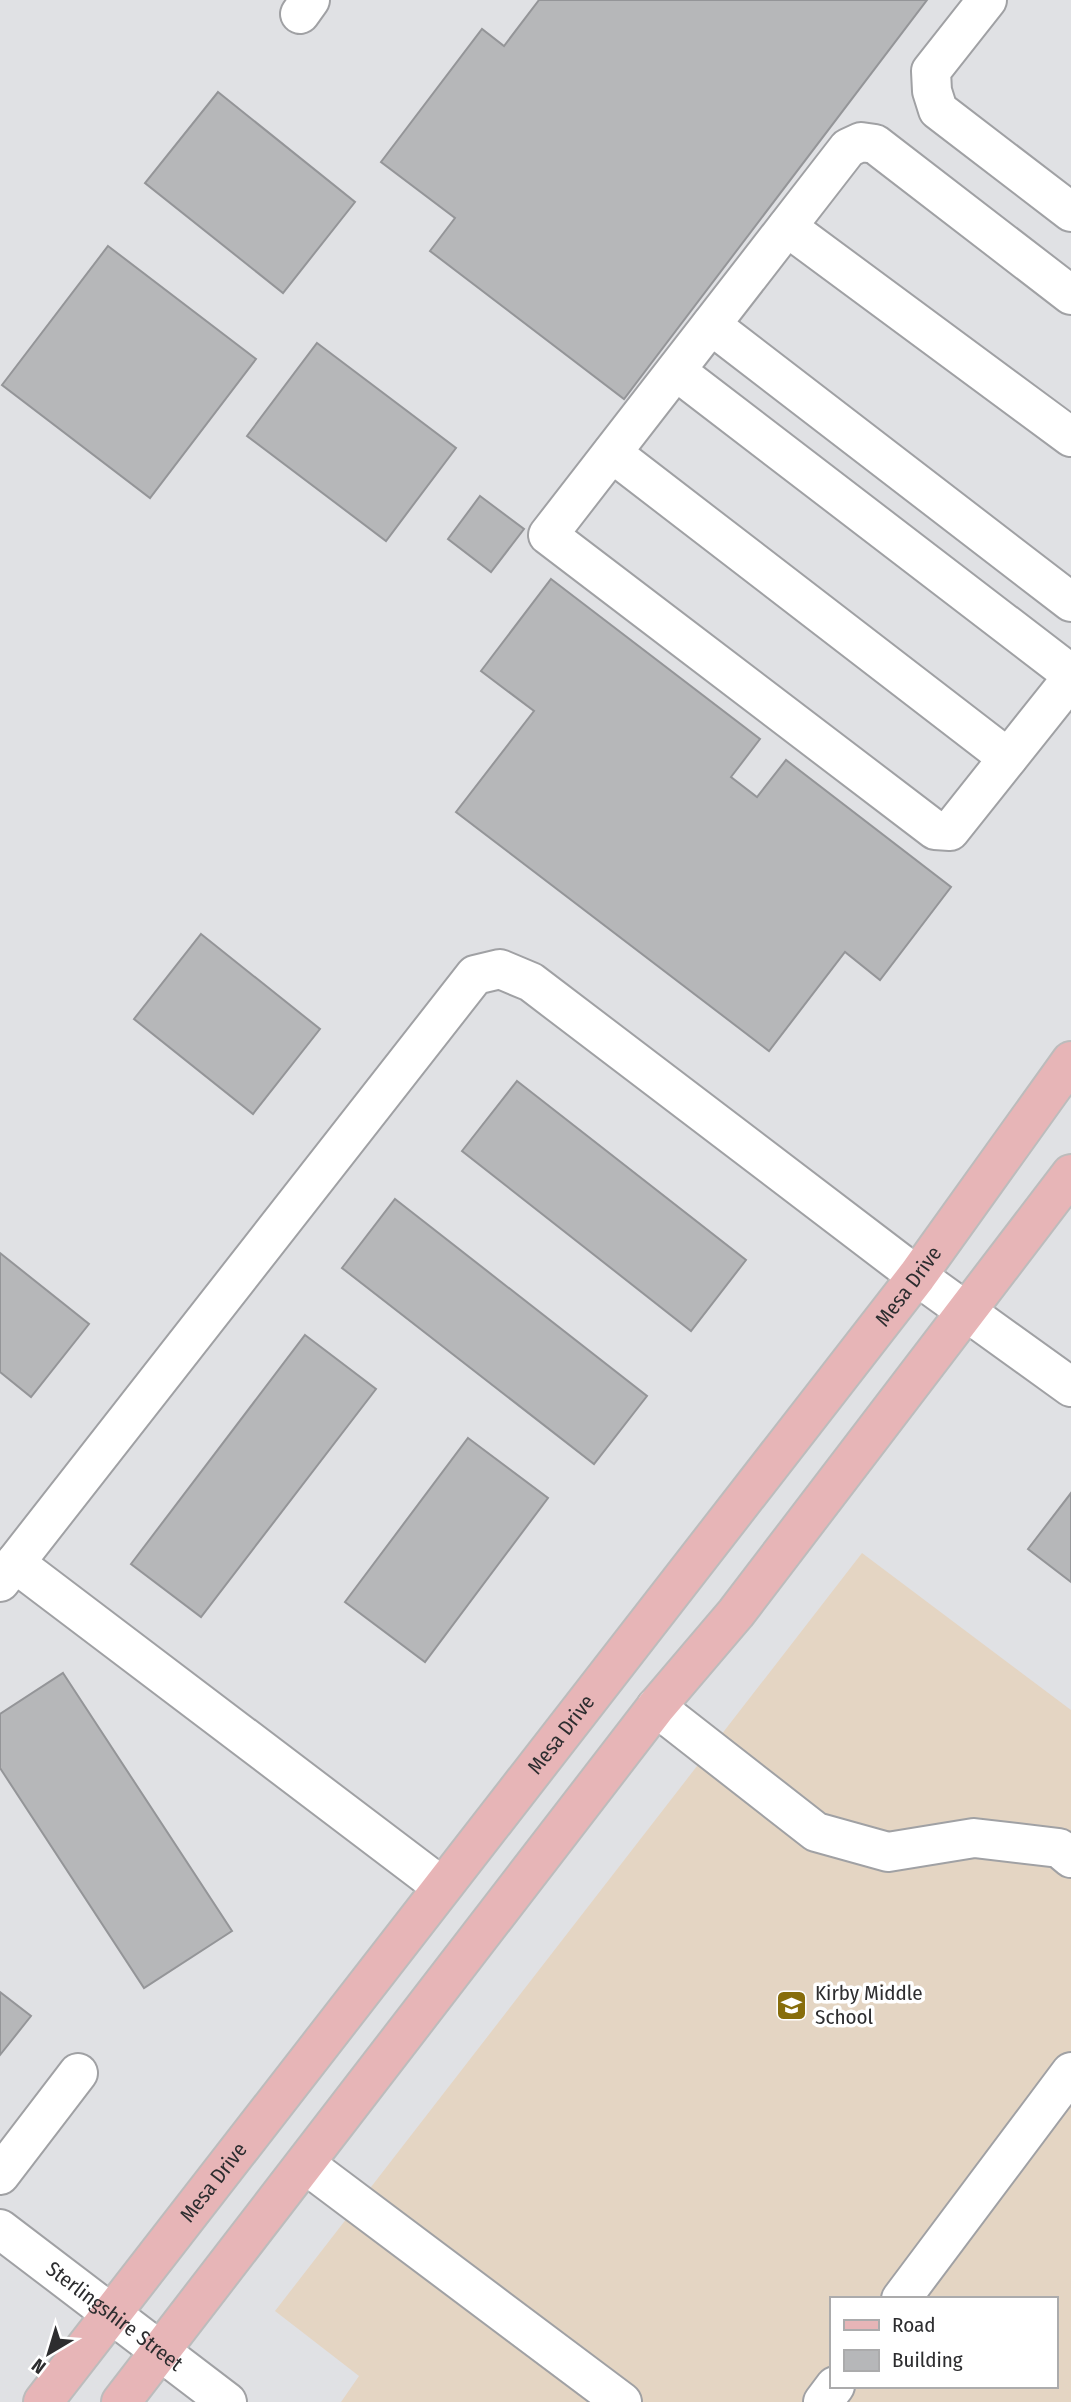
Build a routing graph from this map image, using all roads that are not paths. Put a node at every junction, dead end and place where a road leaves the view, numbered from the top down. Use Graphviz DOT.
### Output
graph roads {
  1 [pos="987,0"];
  2 [pos="1071,212"];
  3 [pos="787,227"];
  4 [pos="1071,295"];
  5 [pos="711,325"];
  6 [pos="676,371"];
  7 [pos="1071,438"];
  8 [pos="612,453"];
  9 [pos="1071,602"];
  10 [pos="1071,674"];
  11 [pos="1071,680"];
  12 [pos="1008,758"];
  13 [pos="1071,1061"];
  14 [pos="1071,1174"];
  15 [pos="917,1276"];
  16 [pos="968,1310"];
  17 [pos="1071,1387"];
  18 [pos="7,1572"];
  19 [pos="607,1671"];
  20 [pos="656,1707"];
  21 [pos="1071,1858"];
  22 [pos="441,1886"];
  23 [pos="1071,2072"];
  24 [pos="78,2073"];
  25 [pos="305,2164"];
  26 [pos="0,2175"];
  27 [pos="0,2229"];
  28 [pos="902,2297"];
  29 [pos="111,2313"];
  30 [pos="160,2352"];
  31 [pos="43,2402"];
  32 [pos="121,2402"];
  33 [pos="227,2402"];
  34 [pos="622,2402"];
  1 -- 2 [label="street"];
  3 -- 4 [label="street"];
  3 -- 5 [label="street"];
  3 -- 7 [label="street"];
  5 -- 6 [label="street"];
  5 -- 9 [label="street"];
  6 -- 8 [label="street"];
  6 -- 10 [label="street"];
  8 -- 12 [label="street"];
  8 -- 12 [label="street"];
  11 -- 12 [label="street"];
  13 -- 15 [label="main road, Mesa Drive"];
  14 -- 16 [label="main road"];
  15 -- 16 [label="street"];
  15 -- 18 [label="street"];
  15 -- 19 [label="main road, Mesa Drive"];
  16 -- 17 [label="street"];
  16 -- 20 [label="main road"];
  18 -- 22 [label="street"];
  19 -- 20 [label="main road"];
  19 -- 22 [label="main road, Mesa Drive"];
  20 -- 21 [label="street"];
  20 -- 25 [label="main road"];
  22 -- 29 [label="main road, Mesa Drive"];
  23 -- 28 [label="street"];
  24 -- 26 [label="street"];
  25 -- 30 [label="main road"];
  25 -- 34 [label="street"];
  27 -- 29 [label="street, Sterlingshire Street"];
  29 -- 30 [label="street, Sterlingshire Street"];
  29 -- 31 [label="main road, Mesa Drive"];
  30 -- 32 [label="main road"];
  30 -- 33 [label="street, Sterlingshire Street"];
}
